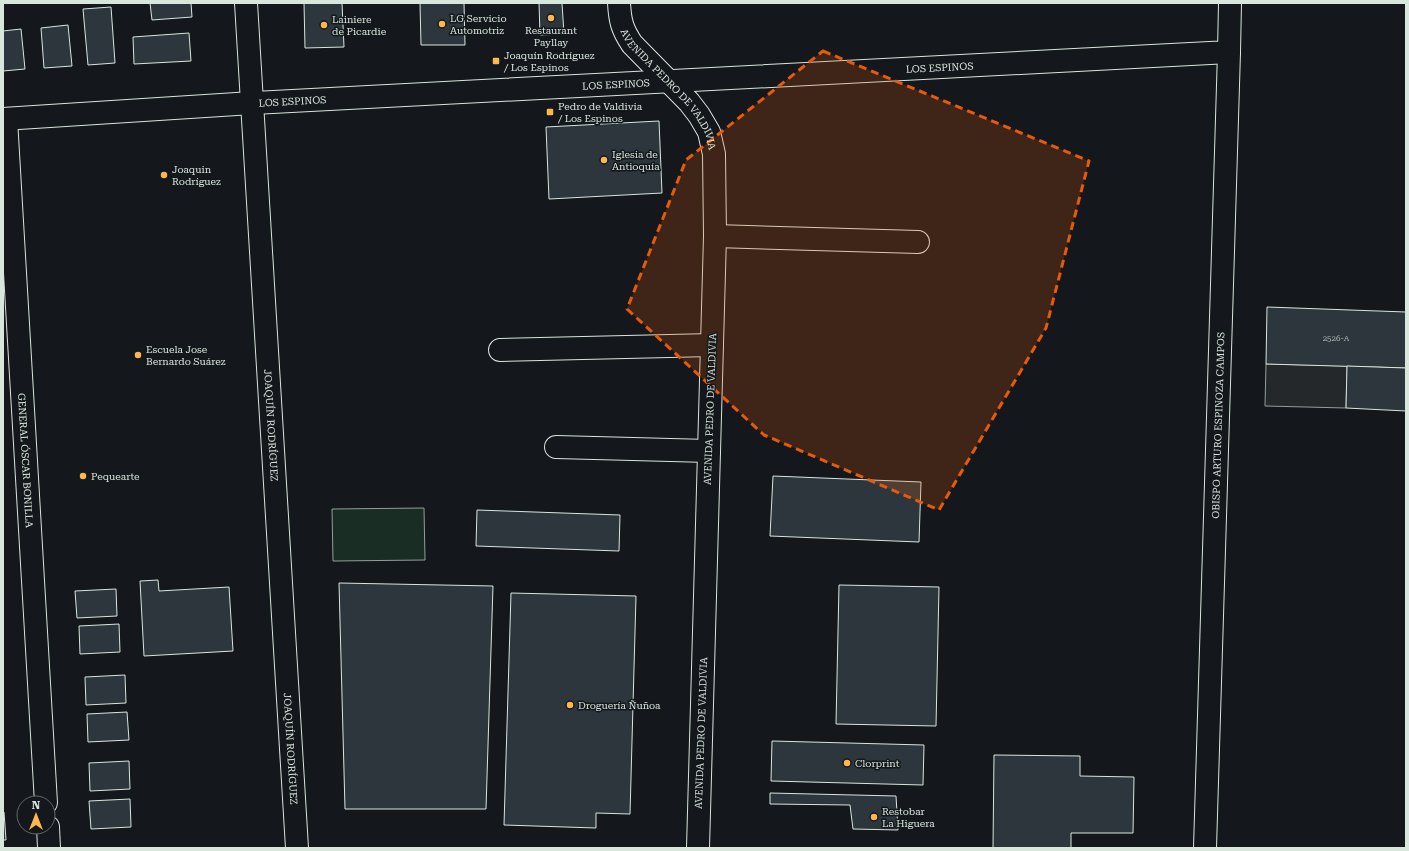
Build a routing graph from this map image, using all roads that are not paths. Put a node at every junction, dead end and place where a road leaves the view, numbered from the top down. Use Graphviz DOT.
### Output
graph roads {
  1 [pos="246,3"];
  2 [pos="619,3"];
  3 [pos="1230,3"];
  4 [pos="1229,52"];
  5 [pos="670,82"];
  6 [pos="252,103"];
  7 [pos="4,119"];
  8 [pos="715,236"];
  9 [pos="918,242"];
  10 [pos="712,345"];
  11 [pos="500,350"];
  12 [pos="556,447"];
  13 [pos="709,451"];
  14 [pos="46,795"];
  15 [pos="48,835"];
  16 [pos="49,848"];
  17 [pos="297,848"];
  18 [pos="698,848"];
  19 [pos="1205,848"];
  1 -- 6 [label="street, JOAQUÍN RODRÍGUEZ"];
  2 -- 5 [label="street, AVENIDA PEDRO DE VALDIVIA"];
  3 -- 4 [label="street, OBISPO ARTURO ESPINOZA CAMPOS"];
  4 -- 5 [label="street, LOS ESPINOS"];
  4 -- 19 [label="street, OBISPO ARTURO ESPINOZA CAMPOS"];
  5 -- 6 [label="street, LOS ESPINOS"];
  5 -- 8 [label="street, AVENIDA PEDRO DE VALDIVIA"];
  6 -- 7 [label="street, LOS ESPINOS"];
  6 -- 17 [label="street, JOAQUÍN RODRÍGUEZ"];
  7 -- 14 [label="street, GENERAL ÓSCAR BONILLA"];
  8 -- 9 [label="street"];
  8 -- 10 [label="street, AVENIDA PEDRO DE VALDIVIA"];
  10 -- 11 [label="street"];
  10 -- 13 [label="street, AVENIDA PEDRO DE VALDIVIA"];
  12 -- 13 [label="street"];
  13 -- 18 [label="street, AVENIDA PEDRO DE VALDIVIA"];
  15 -- 16 [label="street"];
}
